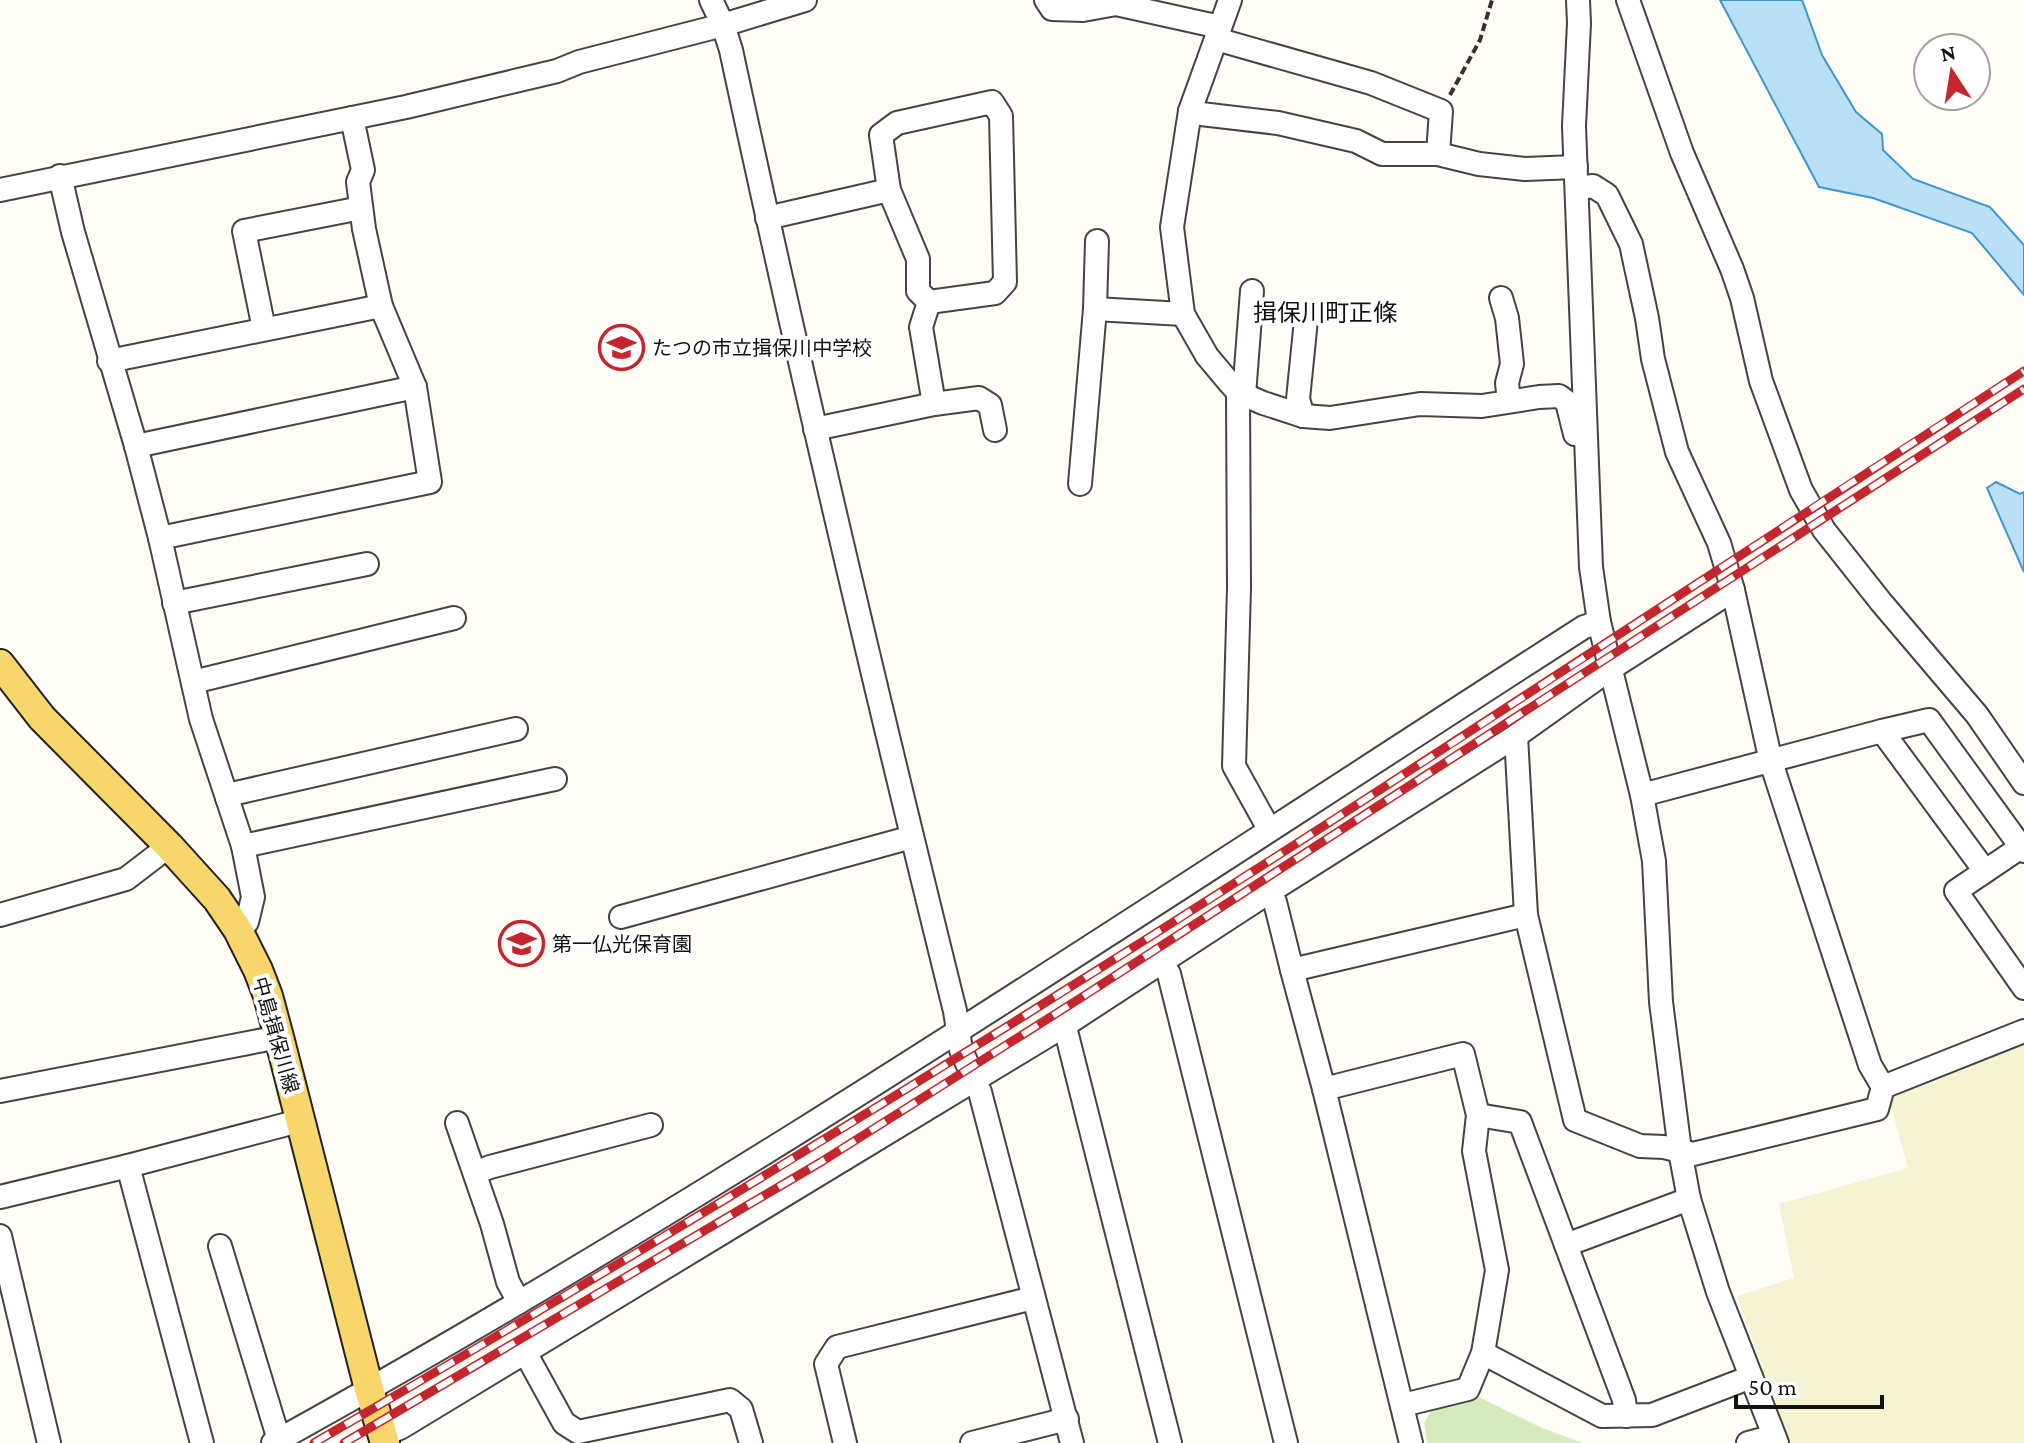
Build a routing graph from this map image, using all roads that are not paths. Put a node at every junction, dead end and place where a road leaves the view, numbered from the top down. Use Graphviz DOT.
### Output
graph roads {
  1 [pos="711,0"];
  2 [pos="805,0"];
  3 [pos="1046,0"];
  4 [pos="1230,0"];
  5 [pos="1628,0"];
  6 [pos="1573,1"];
  7 [pos="723,25"];
  8 [pos="1218,33"];
  9 [pos="1190,111"];
  10 [pos="352,118"];
  11 [pos="1438,154"];
  12 [pos="60,176"];
  13 [pos="1577,177"];
  14 [pos="0,190"];
  15 [pos="889,190"];
  16 [pos="361,208"];
  17 [pos="767,218"];
  18 [pos="1097,241"];
  19 [pos="1252,291"];
  20 [pos="1501,298"];
  21 [pos="929,302"];
  22 [pos="381,306"];
  23 [pos="1095,309"];
  24 [pos="1183,314"];
  25 [pos="1306,320"];
  26 [pos="264,329"];
  27 [pos="109,361"];
  28 [pos="415,387"];
  29 [pos="1241,393"];
  30 [pos="1509,401"];
  31 [pos="934,404"];
  32 [pos="1303,416"];
  33 [pos="815,429"];
  34 [pos="995,430"];
  35 [pos="136,446"];
  36 [pos="1585,452"];
  37 [pos="1080,484"];
  38 [pos="160,538"];
  39 [pos="367,564"];
  40 [pos="1733,590"];
  41 [pos="174,603"];
  42 [pos="454,618"];
  43 [pos="1599,622"];
  44 [pos="0,664"];
  45 [pos="1610,669"];
  46 [pos="193,682"];
  47 [pos="516,729"];
  48 [pos="1882,731"];
  49 [pos="1516,736"];
  50 [pos="1771,762"];
  51 [pos="555,779"];
  52 [pos="2024,783"];
  53 [pos="1642,795"];
  54 [pos="227,798"];
  55 [pos="1269,829"];
  56 [pos="912,837"];
  57 [pos="169,846"];
  58 [pos="243,846"];
  59 [pos="2023,849"];
  60 [pos="1985,871"];
  61 [pos="1269,892"];
  62 [pos="0,915"];
  63 [pos="1526,915"];
  64 [pos="621,917"];
  65 [pos="238,930"];
  66 [pos="1162,963"];
  67 [pos="1292,970"];
  68 [pos="2024,988"];
  69 [pos="1062,1027"];
  70 [pos="2024,1031"];
  71 [pos="958,1032"];
  72 [pos="279,1037"];
  73 [pos="976,1081"];
  74 [pos="1883,1087"];
  75 [pos="1324,1089"];
  76 [pos="0,1091"];
  77 [pos="1478,1115"];
  78 [pos="299,1121"];
  79 [pos="457,1123"];
  80 [pos="651,1125"];
  81 [pos="1680,1151"];
  82 [pos="128,1166"];
  83 [pos="475,1173"];
  84 [pos="0,1197"];
  85 [pos="1689,1199"];
  86 [pos="0,1236"];
  87 [pos="1566,1245"];
  88 [pos="220,1246"];
  89 [pos="1033,1298"];
  90 [pos="519,1302"];
  91 [pos="8,1306"];
  92 [pos="1483,1353"];
  93 [pos="526,1354"];
  94 [pos="1751,1377"];
  95 [pos="369,1389"];
  96 [pos="1403,1405"];
  97 [pos="1626,1416"];
  98 [pos="1067,1419"];
  99 [pos="384,1439"];
  100 [pos="1775,1439"];
  101 [pos="276,1441"];
  102 [pos="49,1443"];
  103 [pos="202,1443"];
  104 [pos="751,1443"];
  105 [pos="845,1443"];
  106 [pos="972,1443"];
  107 [pos="1072,1443"];
  108 [pos="1170,1443"];
  109 [pos="1286,1443"];
  110 [pos="1411,1443"];
  111 [pos="1748,1443"];
  1 -- 7 [label="street"];
  2 -- 7 [label="street"];
  3 -- 8 [label="street"];
  4 -- 8 [label="street"];
  5 -- 52 [label="street"];
  6 -- 13 [label="street"];
  7 -- 10 [label="street"];
  7 -- 17 [label="street"];
  8 -- 9 [label="street"];
  8 -- 11 [label="street"];
  9 -- 11 [label="street"];
  9 -- 24 [label="street"];
  10 -- 12 [label="street"];
  10 -- 16 [label="street"];
  11 -- 13 [label="street"];
  12 -- 14 [label="street"];
  12 -- 27 [label="street"];
  13 -- 36 [label="street"];
  13 -- 40 [label="street"];
  15 -- 17 [label="street"];
  15 -- 21 [label="street"];
  15 -- 21 [label="street"];
  16 -- 22 [label="street"];
  16 -- 26 [label="street"];
  17 -- 33 [label="street"];
  18 -- 23 [label="street"];
  19 -- 29 [label="street"];
  20 -- 30 [label="street"];
  21 -- 31 [label="street"];
  22 -- 26 [label="street"];
  22 -- 28 [label="street"];
  23 -- 24 [label="street"];
  23 -- 37 [label="street"];
  24 -- 29 [label="street"];
  25 -- 32 [label="street"];
  26 -- 27 [label="street"];
  27 -- 35 [label="street"];
  28 -- 35 [label="street"];
  28 -- 38 [label="street"];
  29 -- 32 [label="street"];
  29 -- 55 [label="street"];
  30 -- 32 [label="street"];
  30 -- 36 [label="street"];
  31 -- 33 [label="street"];
  31 -- 34 [label="street"];
  33 -- 56 [label="street"];
  35 -- 38 [label="street"];
  36 -- 43 [label="street"];
  38 -- 41 [label="street"];
  39 -- 41 [label="street"];
  40 -- 45 [label="street"];
  40 -- 50 [label="street"];
  41 -- 46 [label="street"];
  42 -- 46 [label="street"];
  43 -- 45 [label="street"];
  43 -- 55 [label="street"];
  44 -- 57 [label="main road, 中島揖保川線"];
  45 -- 49 [label="street"];
  45 -- 53 [label="street"];
  46 -- 54 [label="street"];
  47 -- 54 [label="street"];
  48 -- 50 [label="street"];
  48 -- 59 [label="street"];
  48 -- 60 [label="street"];
  49 -- 61 [label="street"];
  49 -- 63 [label="street"];
  50 -- 53 [label="street"];
  50 -- 74 [label="street"];
  51 -- 58 [label="street"];
  53 -- 81 [label="street"];
  54 -- 58 [label="street"];
  55 -- 71 [label="street"];
  56 -- 64 [label="street"];
  56 -- 71 [label="street"];
  57 -- 62 [label="street"];
  57 -- 65 [label="main road, 中島揖保川線"];
  58 -- 65 [label="street"];
  59 -- 60 [label="street"];
  60 -- 68 [label="street"];
  61 -- 66 [label="street"];
  61 -- 67 [label="street"];
  63 -- 67 [label="street"];
  63 -- 81 [label="street"];
  65 -- 72 [label="main road, 中島揖保川線"];
  66 -- 69 [label="street"];
  66 -- 109 [label="street"];
  67 -- 75 [label="street"];
  69 -- 73 [label="street"];
  69 -- 108 [label="street"];
  70 -- 74 [label="street"];
  71 -- 73 [label="street"];
  71 -- 90 [label="street"];
  72 -- 76 [label="street"];
  72 -- 78 [label="main road, 中島揖保川線"];
  73 -- 89 [label="street"];
  73 -- 93 [label="street"];
  74 -- 81 [label="street"];
  75 -- 77 [label="street"];
  75 -- 96 [label="street"];
  77 -- 87 [label="street"];
  77 -- 92 [label="street"];
  78 -- 82 [label="street"];
  78 -- 95 [label="main road, 中島揖保川線"];
  79 -- 83 [label="street"];
  80 -- 83 [label="street"];
  81 -- 85 [label="street"];
  82 -- 84 [label="street"];
  82 -- 103 [label="street"];
  83 -- 90 [label="street"];
  85 -- 87 [label="street"];
  85 -- 94 [label="street"];
  86 -- 91 [label="street"];
  87 -- 97 [label="street"];
  88 -- 101 [label="street"];
  89 -- 98 [label="street"];
  89 -- 105 [label="street"];
  90 -- 95 [label="street"];
  91 -- 102 [label="street"];
  92 -- 96 [label="street"];
  92 -- 97 [label="street"];
  93 -- 99 [label="street"];
  93 -- 104 [label="street"];
  94 -- 97 [label="street"];
  94 -- 100 [label="street"];
  95 -- 99 [label="main road, 中島揖保川線"];
  95 -- 101 [label="street"];
  96 -- 110 [label="street"];
  98 -- 106 [label="street"];
  98 -- 107 [label="street"];
  100 -- 111 [label="street"];
}
